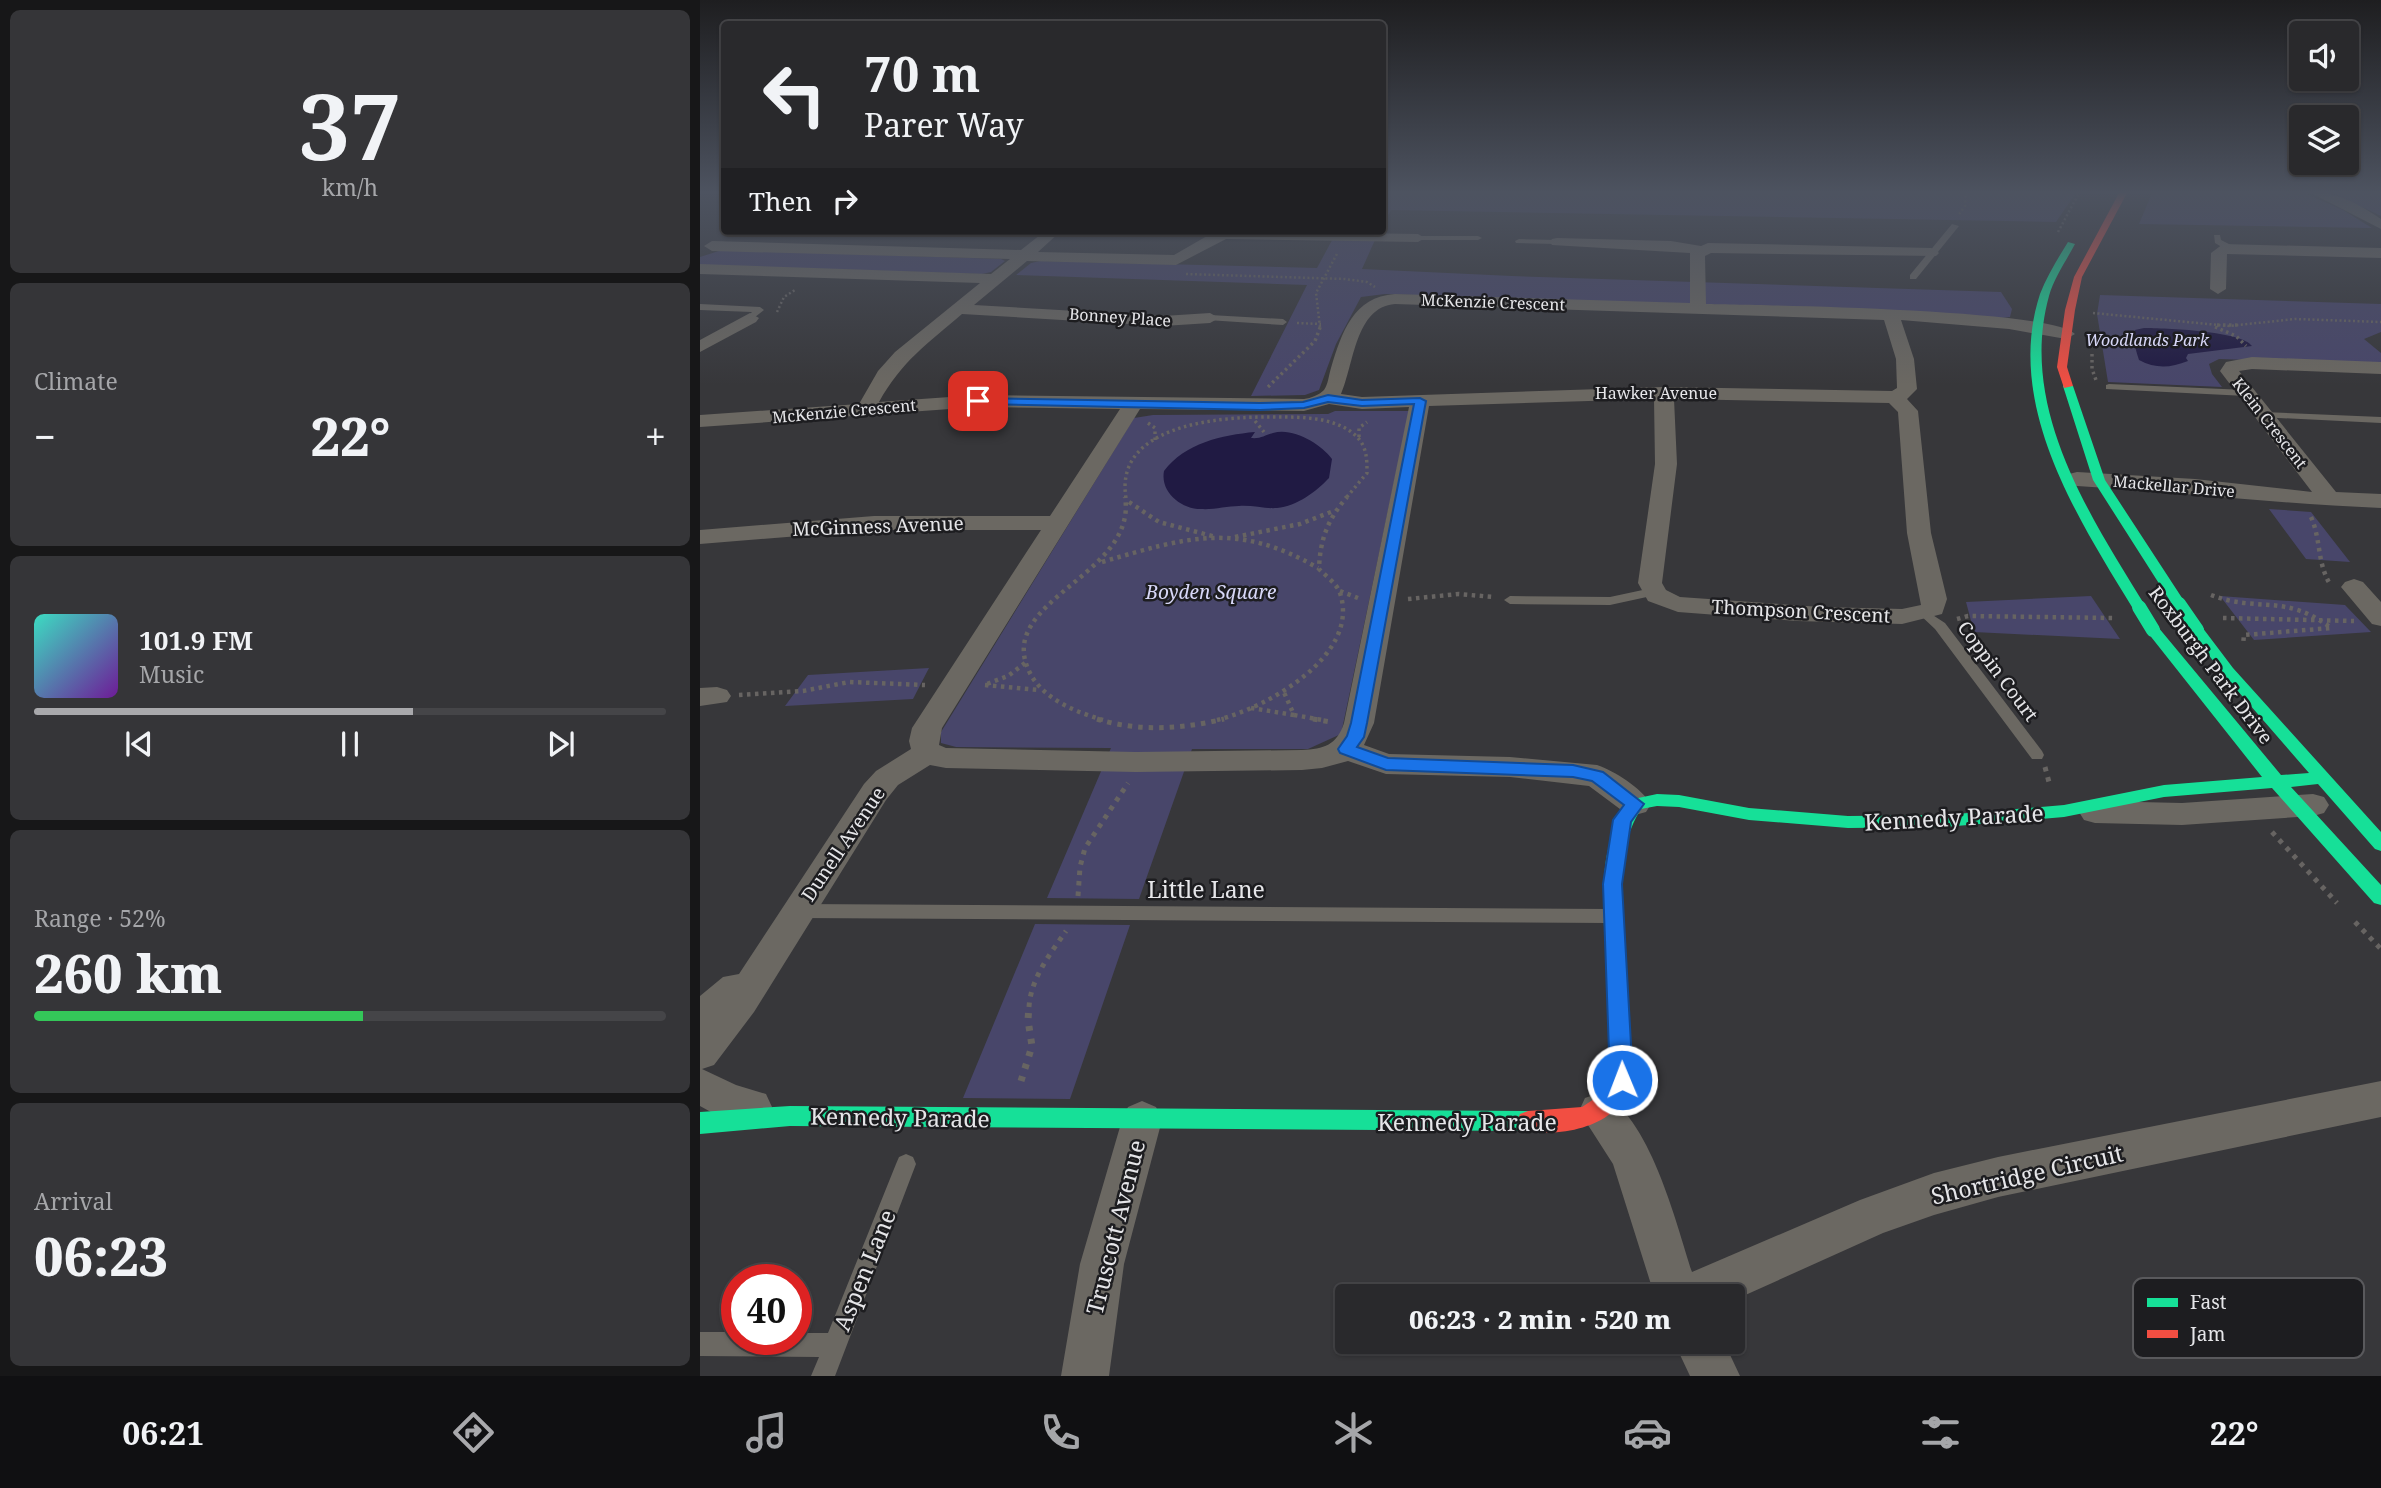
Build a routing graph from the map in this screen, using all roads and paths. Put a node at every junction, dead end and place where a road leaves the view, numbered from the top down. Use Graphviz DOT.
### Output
graph roads {
  1 [pos="1023,257"];
  2 [pos="1071,257"];
  3 [pos="1183,257"];
  4 [pos="1335,257"];
  5 [pos="1697,257"];
  6 [pos="1928,257"];
  7 [pos="2064,257"];
  8 [pos="2089,257"];
  9 [pos="2220,257"];
  10 [pos="700,270"];
  11 [pos="1913,277"];
  12 [pos="994,279"];
  13 [pos="2218,289"];
  14 [pos="2094,303"];
  15 [pos="700,307"];
  16 [pos="957,309"];
  17 [pos="1698,309"];
  18 [pos="1891,316"];
  19 [pos="750,318"];
  20 [pos="1210,318"];
  21 [pos="1283,322"];
  22 [pos="2094,325"];
  23 [pos="2208,325"];
  24 [pos="2230,326"];
  25 [pos="2038,332"];
  26 [pos="2230,333"];
  27 [pos="2066,338"];
  28 [pos="700,347"];
  29 [pos="2092,349"];
  30 [pos="2246,351"];
  31 [pos="2381,368"];
  32 [pos="2104,387"];
  33 [pos="1663,393"];
  34 [pos="2246,393"];
  35 [pos="1894,397"];
  36 [pos="1328,398"];
  37 [pos="1420,401"];
  38 [pos="1133,404"];
  39 [pos="866,408"];
  40 [pos="1258,412"];
  41 [pos="2263,415"];
  42 [pos="2381,420"];
  43 [pos="700,421"];
  44 [pos="1344,421"];
  45 [pos="1361,421"];
  46 [pos="1199,422"];
  47 [pos="1324,422"];
  48 [pos="1159,423"];
  49 [pos="1171,424"];
  50 [pos="1359,437"];
  51 [pos="1155,440"];
  52 [pos="2070,485"];
  53 [pos="2103,486"];
  54 [pos="2291,498"];
  55 [pos="2329,498"];
  56 [pos="1128,502"];
  57 [pos="2381,502"];
  58 [pos="1332,512"];
  59 [pos="1056,523"];
  60 [pos="700,537"];
  61 [pos="1224,539"];
  62 [pos="1100,563"];
  63 [pos="1319,569"];
  64 [pos="2345,588"];
  65 [pos="1339,590"];
  66 [pos="2206,590"];
  67 [pos="1652,592"];
  68 [pos="1383,599"];
  69 [pos="1510,600"];
  70 [pos="1345,612"];
  71 [pos="1925,614"];
  72 [pos="2381,618"];
  73 [pos="2250,653"];
  74 [pos="1025,663"];
  75 [pos="955,685"];
  76 [pos="984,685"];
  77 [pos="1040,690"];
  78 [pos="1283,690"];
  79 [pos="708,696"];
  80 [pos="1251,708"];
  81 [pos="1346,749"];
  82 [pos="927,753"];
  83 [pos="2037,755"];
  84 [pos="2322,778"];
  85 [pos="2275,782"];
  86 [pos="2343,802"];
  87 [pos="1635,804"];
  88 [pos="2297,807"];
  89 [pos="2064,811"];
  90 [pos="2268,828"];
  91 [pos="2381,845"];
  92 [pos="2381,898"];
  93 [pos="798,911"];
  94 [pos="1613,916"];
  95 [pos="772,949"];
  96 [pos="2381,949"];
  97 [pos="700,1017"];
  98 [pos="700,1053"];
  99 [pos="700,1086"];
  100 [pos="2381,1099"];
  101 [pos="1599,1111"];
  102 [pos="790,1116"];
  103 [pos="1142,1120"];
  104 [pos="700,1124"];
  105 [pos="906,1164"];
  106 [pos="1673,1284"];
  107 [pos="1717,1284"];
  108 [pos="700,1344"];
  109 [pos="834,1345"];
  110 [pos="1704,1354"];
  111 [pos="823,1376"];
  112 [pos="1085,1376"];
  113 [pos="1716,1376"];
  1 -- 12 [label="street"];
  2 -- 3 [label="street"];
  4 -- 40 [label="path"];
  5 -- 17 [label="street"];
  6 -- 11 [label="lane"];
  7 -- 25 [label="street, Roxburgh Park Drive"];
  8 -- 27 [label="street, Roxburgh Park Drive"];
  9 -- 13 [label="street"];
  10 -- 12 [label="street"];
  12 -- 16 [label="street"];
  14 -- 22 [label="path"];
  15 -- 19 [label="lane"];
  16 -- 20 [label="street, Bonney Place"];
  16 -- 39 [label="street"];
  17 -- 18 [label="street, McKenzie Crescent"];
  17 -- 36 [label="street, McKenzie Crescent"];
  18 -- 25 [label="street, McKenzie Crescent"];
  18 -- 35 [label="street"];
  19 -- 28 [label="street"];
  20 -- 21 [label="lane, Bonney Place"];
  23 -- 26 [label="path"];
  24 -- 26 [label="path"];
  25 -- 27 [label="street, McKenzie Crescent"];
  25 -- 52 [label="street, Roxburgh Park Drive"];
  26 -- 30 [label="path"];
  27 -- 53 [label="street, Roxburgh Park Drive"];
  29 -- 32 [label="path"];
  31 -- 34 [label="street, Klein Crescent"];
  32 -- 34 [label="lane"];
  33 -- 35 [label="street, Hawker Avenue"];
  33 -- 37 [label="street, Hawker Avenue"];
  33 -- 67 [label="street"];
  34 -- 41 [label="street, Klein Crescent"];
  35 -- 71 [label="street"];
  36 -- 37 [label="street, Hawker Avenue"];
  36 -- 40 [label="street, McKenzie Crescent"];
  37 -- 68 [label="street"];
  38 -- 39 [label="street, McKenzie Crescent"];
  38 -- 40 [label="street, McKenzie Crescent"];
  38 -- 59 [label="street"];
  39 -- 43 [label="street, McKenzie Crescent"];
  40 -- 46 [label="path"];
  40 -- 47 [label="path"];
  41 -- 42 [label="lane"];
  41 -- 55 [label="street, Klein Crescent"];
  44 -- 47 [label="path"];
  45 -- 50 [label="path"];
  46 -- 49 [label="path"];
  46 -- 51 [label="path"];
  47 -- 50 [label="path"];
  48 -- 51 [label="path"];
  50 -- 58 [label="path"];
  51 -- 56 [label="path"];
  52 -- 53 [label="street, Mackellar Drive"];
  52 -- 85 [label="street, Roxburgh Park Drive, bridge"];
  53 -- 54 [label="street, Mackellar Drive"];
  53 -- 84 [label="street, Roxburgh Park Drive, bridge"];
  54 -- 55 [label="street, Mackellar Drive"];
  54 -- 64 [label="path"];
  55 -- 57 [label="street, Mackellar Drive"];
  56 -- 61 [label="path"];
  56 -- 62 [label="path"];
  58 -- 61 [label="path"];
  58 -- 63 [label="path"];
  59 -- 60 [label="street, McGinness Avenue"];
  59 -- 75 [label="street"];
  61 -- 62 [label="path"];
  61 -- 63 [label="path"];
  62 -- 74 [label="path"];
  63 -- 65 [label="path"];
  64 -- 72 [label="street"];
  65 -- 70 [label="path"];
  65 -- 70 [label="path"];
  66 -- 73 [label="path"];
  67 -- 69 [label="lane"];
  67 -- 71 [label="street, Thompson Crescent"];
  68 -- 69 [label="path"];
  68 -- 81 [label="street"];
  70 -- 78 [label="path"];
  71 -- 83 [label="lane, Coppin Court"];
  74 -- 76 [label="path"];
  74 -- 77 [label="path"];
  75 -- 76 [label="path"];
  75 -- 79 [label="path"];
  75 -- 82 [label="street"];
  76 -- 77 [label="path"];
  77 -- 80 [label="path"];
  78 -- 80 [label="path"];
  78 -- 80 [label="path"];
  81 -- 82 [label="street"];
  81 -- 87 [label="street"];
  82 -- 93 [label="street, Dunell Avenue"];
  84 -- 85 [label="street, Kennedy Parade"];
  84 -- 86 [label="street, Roxburgh Park Drive"];
  85 -- 88 [label="street, Roxburgh Park Drive"];
  85 -- 89 [label="street, Kennedy Parade"];
  86 -- 88 [label="street, Kennedy Parade"];
  86 -- 91 [label="street, Roxburgh Park Drive"];
  87 -- 89 [label="street, Kennedy Parade"];
  87 -- 94 [label="street"];
  88 -- 89 [label="street, Kennedy Parade"];
  88 -- 92 [label="street, Roxburgh Park Drive"];
  90 -- 96 [label="path"];
  93 -- 94 [label="lane, Little Lane"];
  93 -- 95 [label="street, Dunell Avenue"];
  94 -- 101 [label="street"];
  95 -- 97 [label="street, Dunell Avenue"];
  95 -- 98 [label="street, Dunell Avenue"];
  99 -- 102 [label="street, Kennedy Parade"];
  100 -- 107 [label="street, Shortridge Circuit"];
  101 -- 103 [label="street, Kennedy Parade"];
  101 -- 106 [label="street"];
  102 -- 103 [label="street, Kennedy Parade"];
  102 -- 104 [label="street, Kennedy Parade"];
  103 -- 112 [label="street, Truscott Avenue"];
  105 -- 109 [label="lane, Aspen Lane"];
  108 -- 109 [label="lane"];
  109 -- 111 [label="lane, Aspen Lane"];
  110 -- 113 [label="street"];
}
